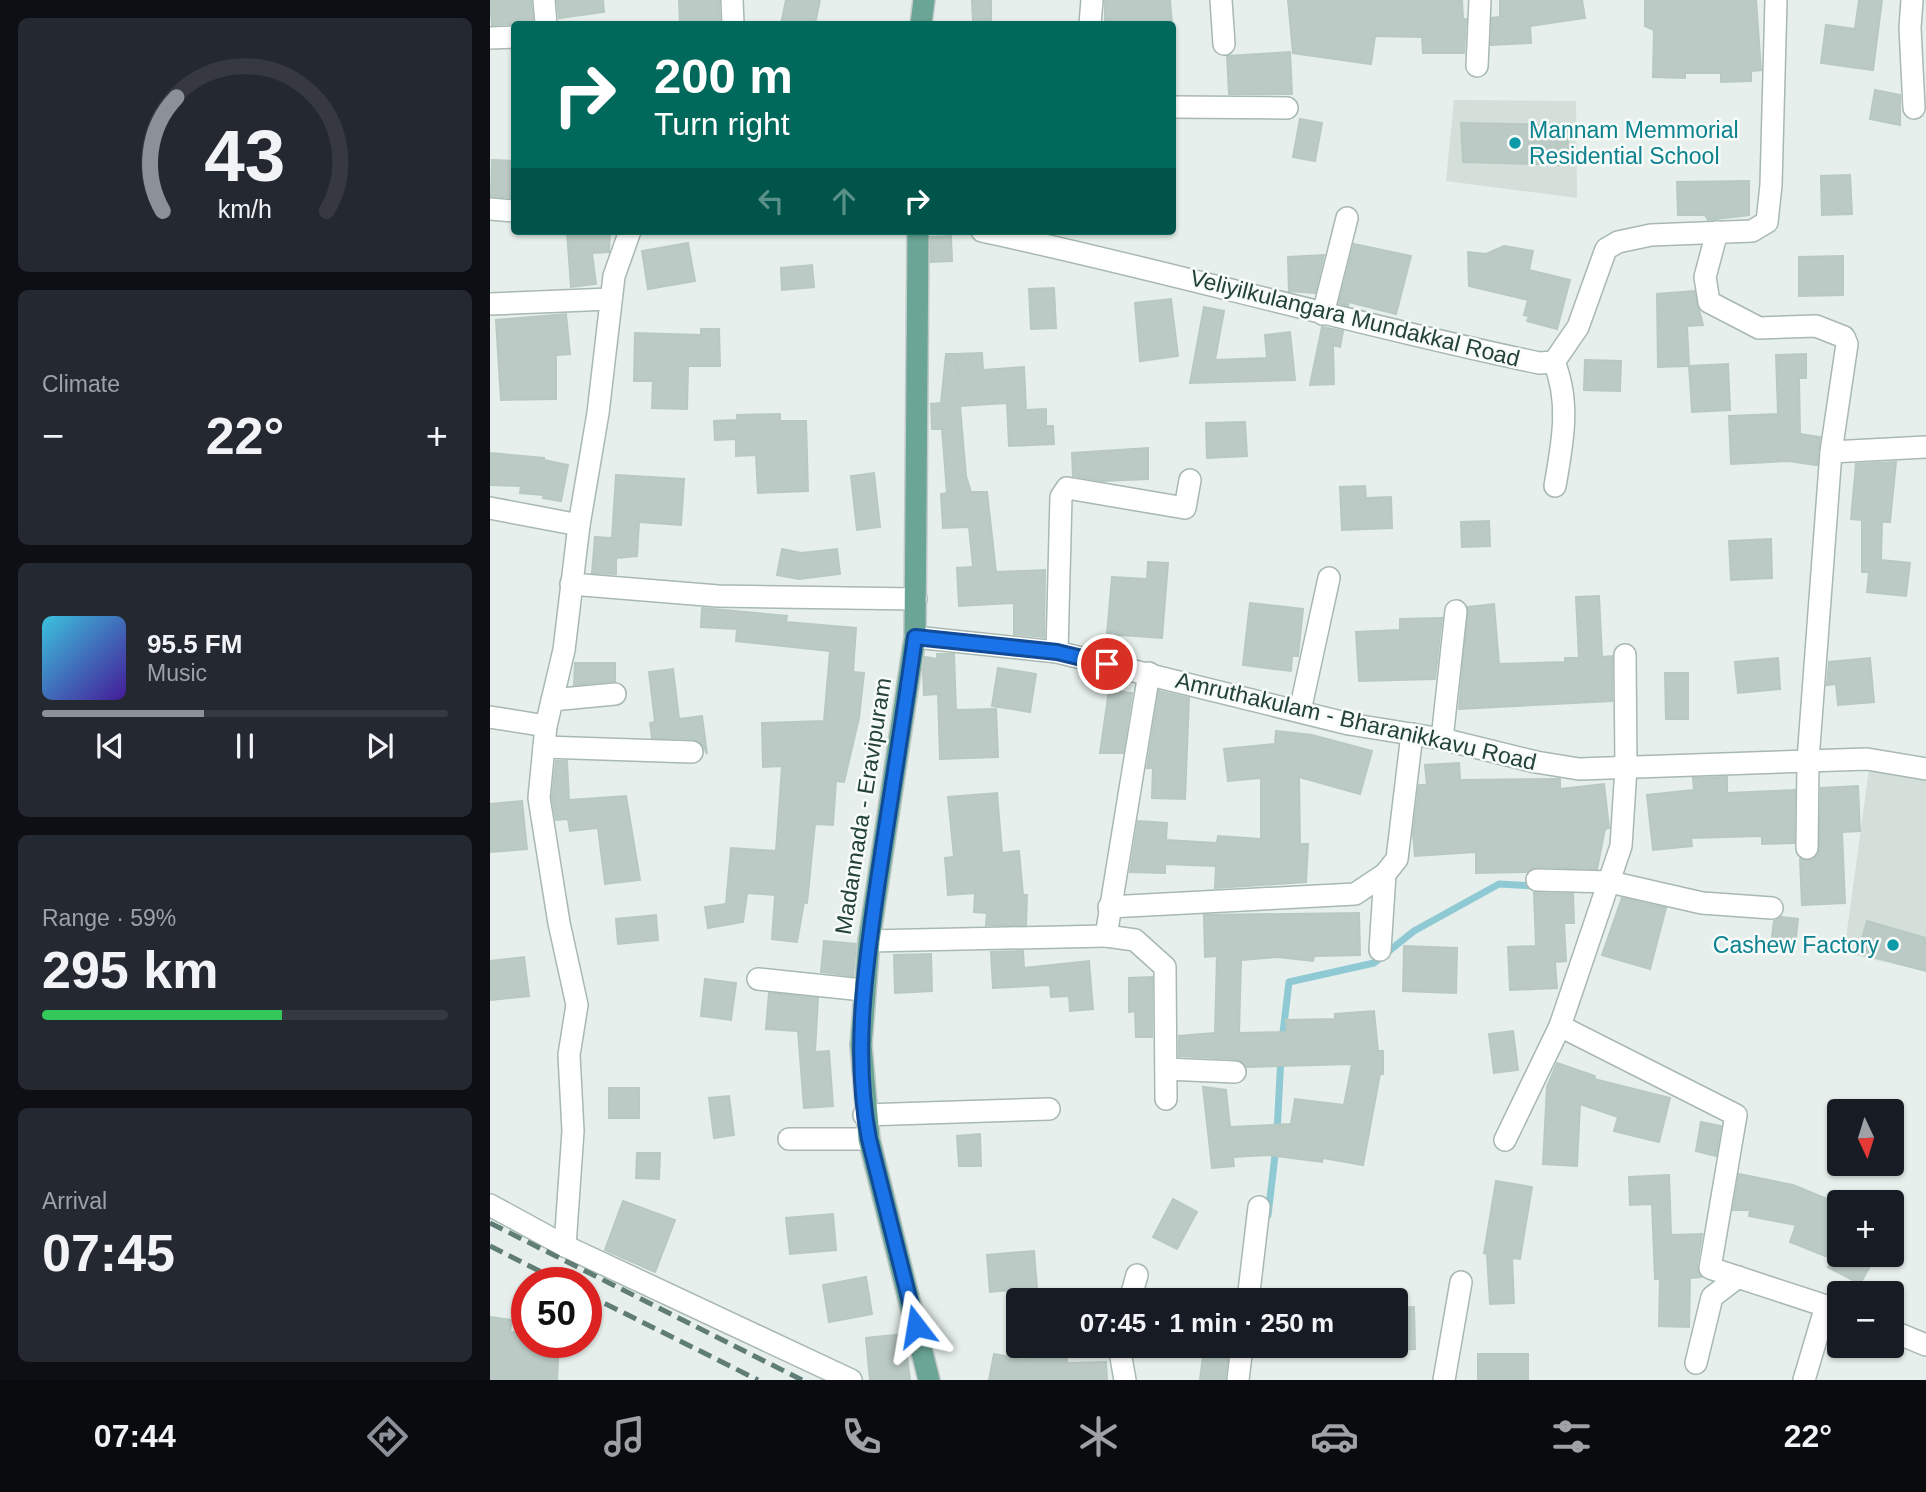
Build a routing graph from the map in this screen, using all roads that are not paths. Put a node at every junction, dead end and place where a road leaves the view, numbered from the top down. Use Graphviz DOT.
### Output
graph roads {
  1 [pos="544,0"];
  2 [pos="732,0"];
  3 [pos="924,0"];
  4 [pos="1093,0"];
  5 [pos="1221,0"];
  6 [pos="1480,0"];
  7 [pos="1776,0"];
  8 [pos="1912,0"];
  9 [pos="546,21"];
  10 [pos="733,21"];
  11 [pos="921,21"];
  12 [pos="1090,21"];
  13 [pos="1918,27"];
  14 [pos="511,37"];
  15 [pos="490,38"];
  16 [pos="1224,44"];
  17 [pos="1478,66"];
  18 [pos="1176,107"];
  19 [pos="1287,108"];
  20 [pos="1914,108"];
  21 [pos="490,209"];
  22 [pos="511,211"];
  23 [pos="1347,218"];
  24 [pos="1717,232"];
  25 [pos="628,235"];
  26 [pos="918,235"];
  27 [pos="1001,235"];
  28 [pos="610,299"];
  29 [pos="490,304"];
  30 [pos="1322,314"];
  31 [pos="1554,362"];
  32 [pos="1926,447"];
  33 [pos="1831,452"];
  34 [pos="1190,480"];
  35 [pos="1555,486"];
  36 [pos="490,508"];
  37 [pos="579,525"];
  38 [pos="1329,578"];
  39 [pos="571,584"];
  40 [pos="916,599"];
  41 [pos="1456,611"];
  42 [pos="915,637"];
  43 [pos="1057,652"];
  44 [pos="1625,655"];
  45 [pos="1149,674"];
  46 [pos="615,694"];
  47 [pos="552,700"];
  48 [pos="1300,711"];
  49 [pos="490,717"];
  50 [pos="1412,734"];
  51 [pos="545,737"];
  52 [pos="1443,739"];
  53 [pos="692,752"];
  54 [pos="1808,760"];
  55 [pos="1626,768"];
  56 [pos="1926,769"];
  57 [pos="1807,848"];
  58 [pos="1385,874"];
  59 [pos="1537,880"];
  60 [pos="1609,882"];
  61 [pos="1109,907"];
  62 [pos="1772,908"];
  63 [pos="1106,936"];
  64 [pos="869,941"];
  65 [pos="1380,950"];
  66 [pos="758,979"];
  67 [pos="863,990"];
  68 [pos="1560,1026"];
  69 [pos="1166,1069"];
  70 [pos="1235,1072"];
  71 [pos="1166,1099"];
  72 [pos="1049,1109"];
  73 [pos="864,1115"];
  74 [pos="789,1139"];
  75 [pos="869,1139"];
  76 [pos="1504,1140"];
  77 [pos="490,1205"];
  78 [pos="1259,1207"];
  79 [pos="565,1246"];
  80 [pos="1137,1275"];
  81 [pos="1738,1277"];
  82 [pos="1461,1282"];
  83 [pos="1133,1288"];
  84 [pos="1249,1288"];
  85 [pos="1827,1306"];
  86 [pos="1827,1323"];
  87 [pos="1904,1336"];
  88 [pos="1926,1345"];
  89 [pos="1121,1358"];
  90 [pos="1241,1358"];
  91 [pos="1696,1363"];
  92 [pos="851,1380"];
  93 [pos="929,1380"];
  94 [pos="1125,1380"];
  95 [pos="1238,1380"];
  96 [pos="1444,1380"];
  97 [pos="1804,1380"];
  1 -- 9 [label="street"];
  2 -- 10 [label="street"];
  3 -- 11 [label="main road"];
  4 -- 12 [label="street"];
  5 -- 16 [label="street"];
  6 -- 17 [label="street"];
  7 -- 24 [label="street, Veliyilkulangara Mundakkal Road"];
  8 -- 13 [label="street"];
  13 -- 20 [label="street"];
  14 -- 15 [label="street"];
  18 -- 19 [label="street"];
  21 -- 22 [label="street"];
  23 -- 30 [label="street"];
  24 -- 31 [label="street, Veliyilkulangara Mundakkal Road"];
  24 -- 33 [label="street"];
  25 -- 28 [label="street"];
  26 -- 40 [label="main road, Madannada - Eravipuram"];
  27 -- 30 [label="street, Veliyilkulangara Mundakkal Road"];
  28 -- 29 [label="street"];
  28 -- 37 [label="street"];
  30 -- 31 [label="street, Veliyilkulangara Mundakkal Road"];
  31 -- 35 [label="street"];
  32 -- 33 [label="street"];
  33 -- 54 [label="street"];
  34 -- 43 [label="street"];
  36 -- 37 [label="street"];
  37 -- 39 [label="street"];
  38 -- 48 [label="street"];
  39 -- 40 [label="street"];
  39 -- 47 [label="street"];
  40 -- 42 [label="main road, Madannada - Eravipuram"];
  41 -- 52 [label="street"];
  42 -- 43 [label="street, Amruthakulam - Bharanikkavu Road"];
  42 -- 64 [label="main road, Madannada - Eravipuram"];
  43 -- 45 [label="street, Amruthakulam - Bharanikkavu Road"];
  44 -- 55 [label="street"];
  45 -- 48 [label="street, Amruthakulam - Bharanikkavu Road"];
  45 -- 61 [label="street"];
  46 -- 47 [label="street"];
  47 -- 51 [label="street"];
  48 -- 50 [label="street, Amruthakulam - Bharanikkavu Road"];
  49 -- 51 [label="street"];
  50 -- 52 [label="street, Amruthakulam - Bharanikkavu Road"];
  50 -- 58 [label="street"];
  51 -- 53 [label="street"];
  51 -- 79 [label="street"];
  52 -- 55 [label="street, Amruthakulam - Bharanikkavu Road"];
  54 -- 55 [label="street, Amruthakulam - Bharanikkavu Road"];
  54 -- 56 [label="street, Amruthakulam - Bharanikkavu Road"];
  54 -- 57 [label="street"];
  55 -- 60 [label="street"];
  58 -- 61 [label="street"];
  58 -- 65 [label="street"];
  59 -- 60 [label="street"];
  60 -- 62 [label="street"];
  60 -- 68 [label="street"];
  61 -- 63 [label="street"];
  63 -- 64 [label="street"];
  63 -- 69 [label="street"];
  64 -- 67 [label="main road, Madannada - Eravipuram"];
  66 -- 67 [label="street"];
  67 -- 73 [label="main road, Madannada - Eravipuram"];
  68 -- 76 [label="street"];
  68 -- 81 [label="street"];
  69 -- 70 [label="street"];
  69 -- 71 [label="street"];
  72 -- 73 [label="street"];
  73 -- 75 [label="main road, Madannada - Eravipuram"];
  74 -- 75 [label="street"];
  75 -- 93 [label="main road, Madannada - Eravipuram"];
  77 -- 79 [label="street"];
  78 -- 84 [label="street"];
  79 -- 92 [label="street"];
  80 -- 83 [label="street"];
  81 -- 85 [label="street"];
  81 -- 91 [label="street"];
  82 -- 96 [label="street"];
  86 -- 97 [label="street"];
  87 -- 88 [label="street"];
  89 -- 94 [label="street"];
  90 -- 95 [label="street"];
}
